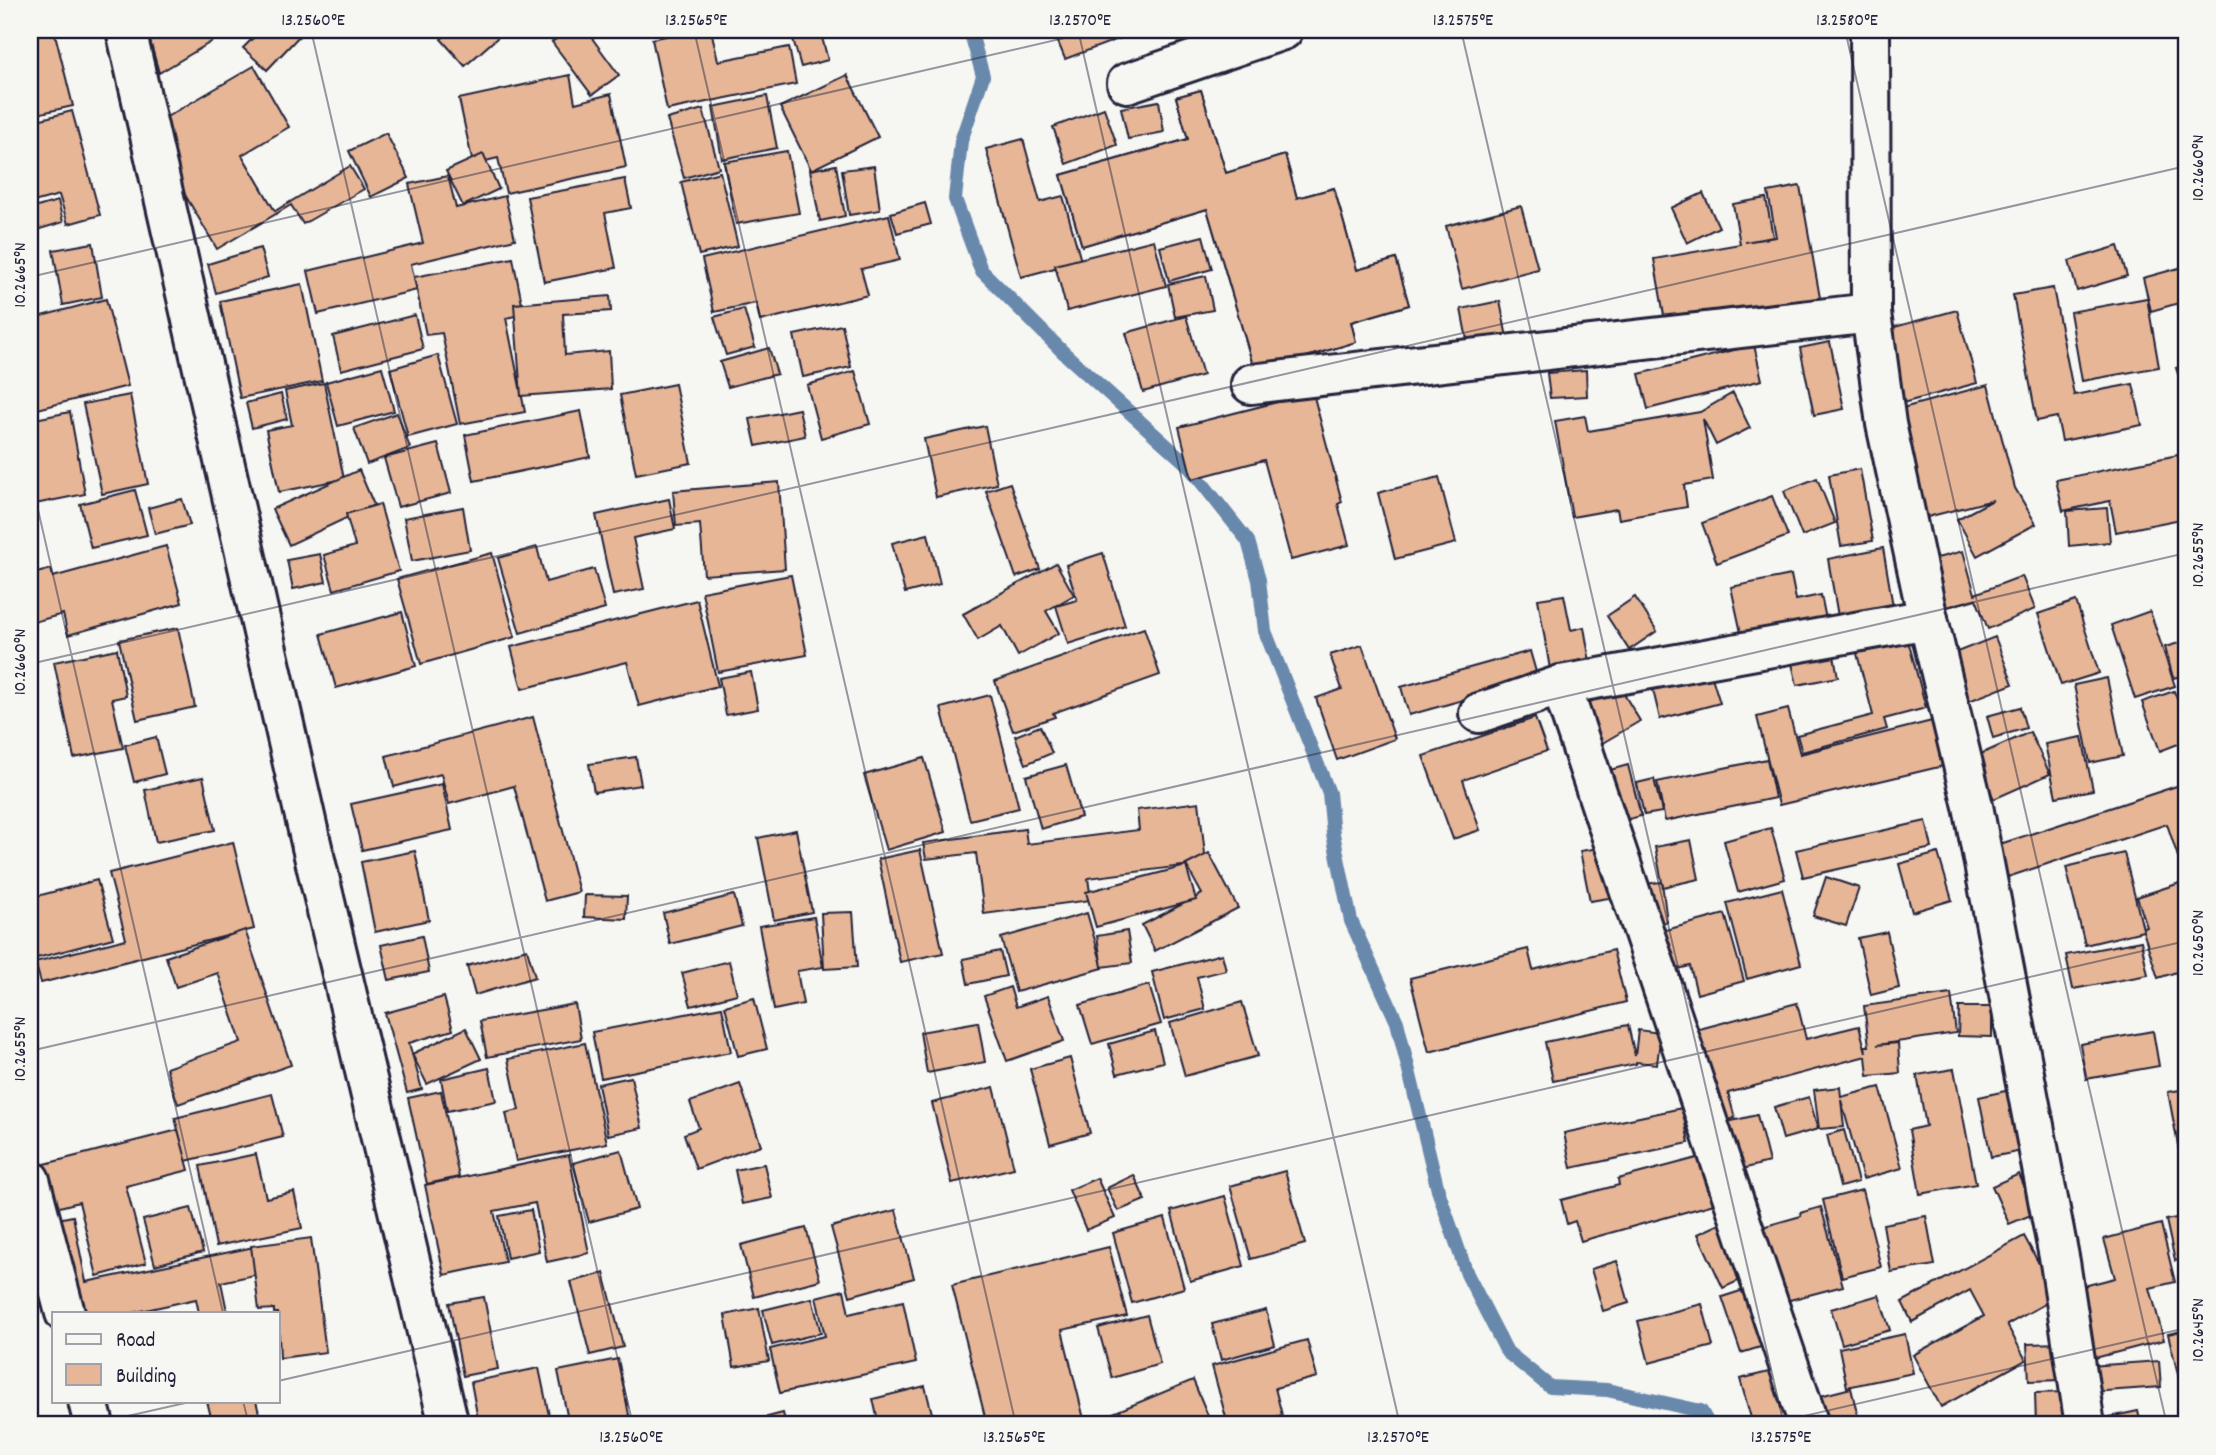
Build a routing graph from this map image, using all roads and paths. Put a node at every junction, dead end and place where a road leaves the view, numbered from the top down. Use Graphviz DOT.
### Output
graph roads {
  1 [pos="126,30"];
  2 [pos="1283,30"];
  3 [pos="1870,30"];
  4 [pos="1127,83"];
  5 [pos="1871,313"];
  6 [pos="1251,384"];
  7 [pos="1928,618"];
  8 [pos="1561,685"];
  9 [pos="1479,713"];
  10 [pos="30,1180"];
  11 [pos="65,1312"];
  12 [pos="88,1402"];
  13 [pos="94,1425"];
  14 [pos="449,1425"];
  15 [pos="1809,1425"];
  16 [pos="2085,1425"];
  1 -- 14 [label="street"];
  2 -- 4 [label="street"];
  3 -- 5 [label="street"];
  5 -- 6 [label="street"];
  5 -- 7 [label="street"];
  7 -- 8 [label="street"];
  7 -- 16 [label="street"];
  8 -- 9 [label="street"];
  8 -- 15 [label="street"];
  10 -- 11 [label="street"];
  12 -- 13 [label="street"];
}
